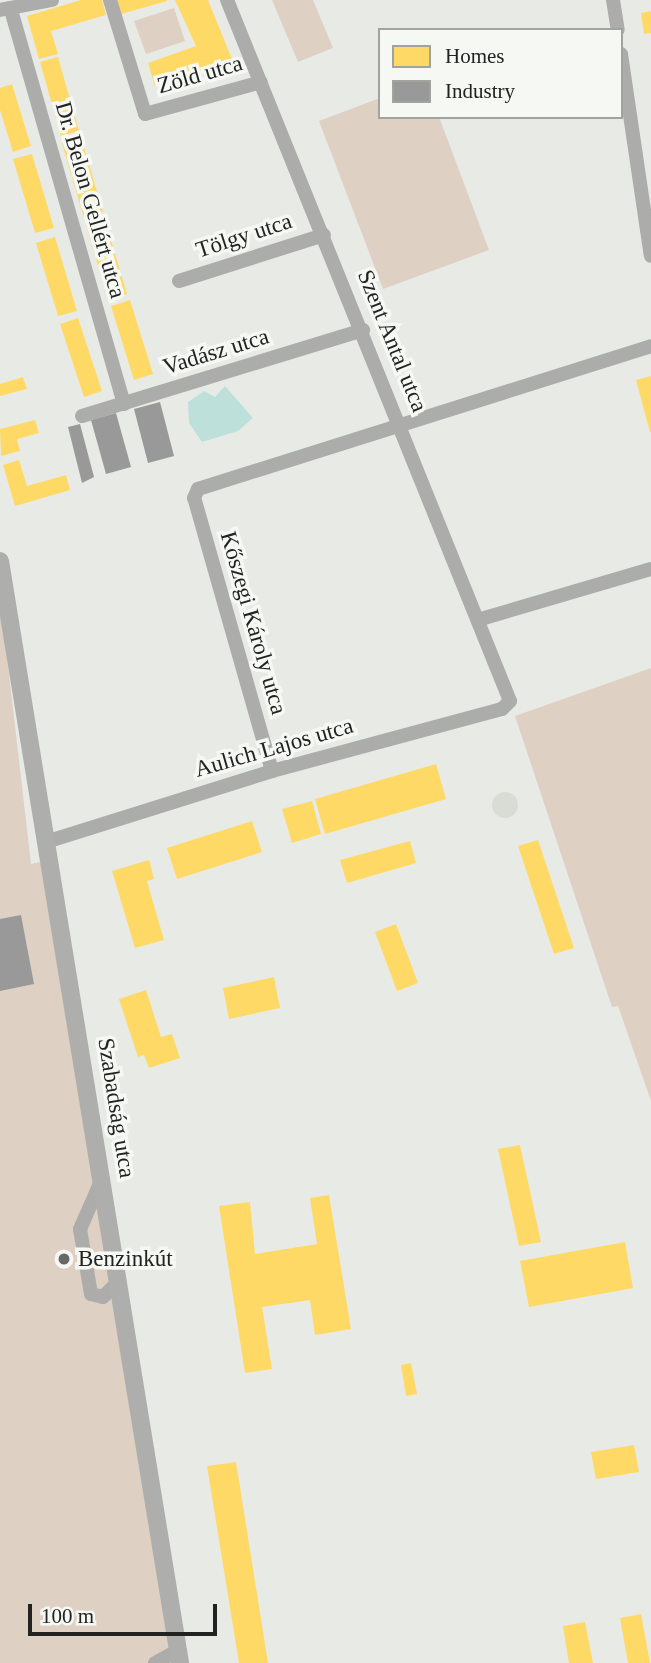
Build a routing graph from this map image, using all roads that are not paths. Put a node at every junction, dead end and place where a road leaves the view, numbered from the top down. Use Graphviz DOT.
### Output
graph roads {
  1 [pos="52,0"];
  2 [pos="110,0"];
  3 [pos="227,0"];
  4 [pos="613,0"];
  5 [pos="6,10"];
  6 [pos="618,28"];
  7 [pos="623,67"];
  8 [pos="261,82"];
  9 [pos="324,235"];
  10 [pos="651,256"];
  11 [pos="179,281"];
  12 [pos="363,330"];
  13 [pos="651,346"];
  14 [pos="124,404"];
  15 [pos="82,416"];
  16 [pos="400,422"];
  17 [pos="0,561"];
  18 [pos="651,569"];
  19 [pos="481,619"];
  20 [pos="510,701"];
  21 [pos="272,771"];
  22 [pos="49,841"];
  23 [pos="102,1178"];
  24 [pos="119,1281"];
  25 [pos="179,1657"];
  26 [pos="155,1663"];
  1 -- 5 [label="street"];
  2 -- 8 [label="street, Zöld utca"];
  3 -- 8 [label="street, Szent Antal utca"];
  4 -- 6 [label="street"];
  5 -- 14 [label="street, Dr. Belon Gellért utca"];
  7 -- 10 [label="street"];
  8 -- 9 [label="street, Szent Antal utca"];
  9 -- 11 [label="street, Tölgy utca"];
  9 -- 12 [label="street, Szent Antal utca"];
  12 -- 14 [label="street, Vadász utca"];
  12 -- 16 [label="street, Szent Antal utca"];
  13 -- 16 [label="street"];
  14 -- 15 [label="street, Vadász utca"];
  16 -- 19 [label="street, Szent Antal utca"];
  16 -- 21 [label="street, Kőszegi Károly utca"];
  17 -- 22 [label="main road, Szabadság utca"];
  18 -- 19 [label="street"];
  19 -- 20 [label="street, Szent Antal utca"];
  20 -- 21 [label="street, Aulich Lajos utca"];
  21 -- 22 [label="street, Aulich Lajos utca"];
  22 -- 23 [label="main road, Szabadság utca"];
  23 -- 24 [label="main road, Szabadság utca"];
  23 -- 24 [label="street"];
  24 -- 25 [label="main road, Szabadság utca"];
  25 -- 26 [label="street"];
}
